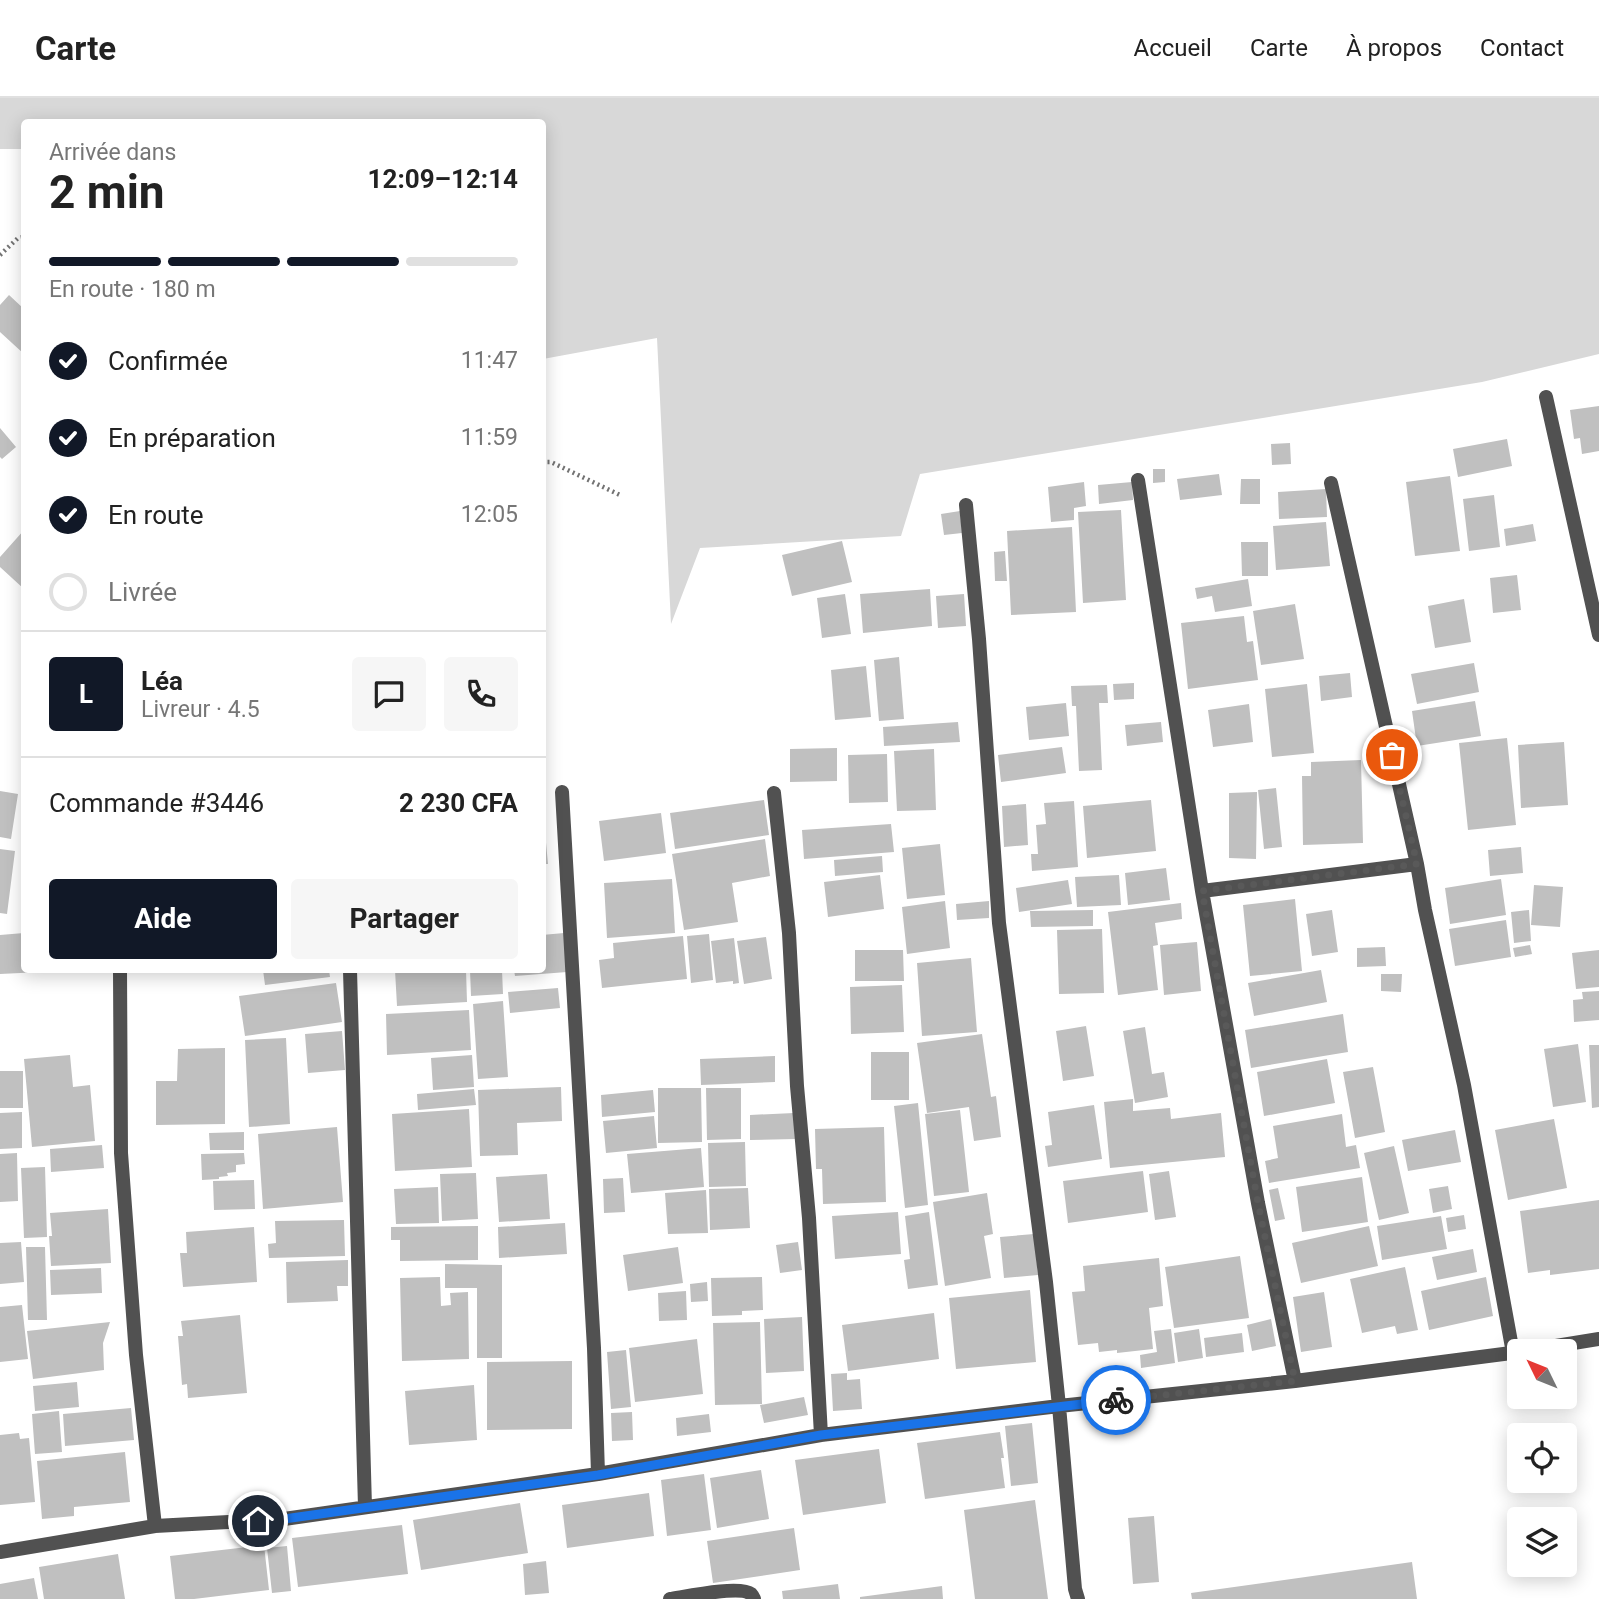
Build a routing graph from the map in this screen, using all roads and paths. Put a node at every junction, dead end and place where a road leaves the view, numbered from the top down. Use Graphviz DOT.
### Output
graph roads {
  1 [pos="21,238"];
  2 [pos="0,255"];
  3 [pos="1546,397"];
  4 [pos="546,462"];
  5 [pos="1138,480"];
  6 [pos="1331,483"];
  7 [pos="622,496"];
  8 [pos="966,505"];
  9 [pos="1599,635"];
  10 [pos="562,792"];
  11 [pos="774,793"];
  12 [pos="1417,864"];
  13 [pos="1202,891"];
  14 [pos="120,973"];
  15 [pos="350,973"];
  16 [pos="1516,1339"];
  17 [pos="1599,1339"];
  18 [pos="1577,1343"];
  19 [pos="1507,1354"];
  20 [pos="1295,1381"];
  21 [pos="1059,1406"];
  22 [pos="821,1435"];
  23 [pos="598,1475"];
  24 [pos="365,1507"];
  25 [pos="155,1527"];
  26 [pos="0,1552"];
  27 [pos="670,1599"];
  28 [pos="754,1599"];
  29 [pos="1078,1599"];
  1 -- 2 [label="path"];
  3 -- 9 [label="street"];
  4 -- 7 [label="path"];
  5 -- 13 [label="street"];
  6 -- 12 [label="street"];
  8 -- 21 [label="street"];
  10 -- 23 [label="street"];
  11 -- 22 [label="street"];
  12 -- 13 [label="street"];
  12 -- 16 [label="street"];
  13 -- 20 [label="street"];
  14 -- 25 [label="street"];
  15 -- 24 [label="street"];
  17 -- 18 [label="street"];
  19 -- 20 [label="street"];
  20 -- 21 [label="street"];
  21 -- 22 [label="street"];
  21 -- 29 [label="street"];
  22 -- 23 [label="street"];
  23 -- 24 [label="street"];
  24 -- 25 [label="street"];
  25 -- 26 [label="street"];
  27 -- 28 [label="street"];
}
